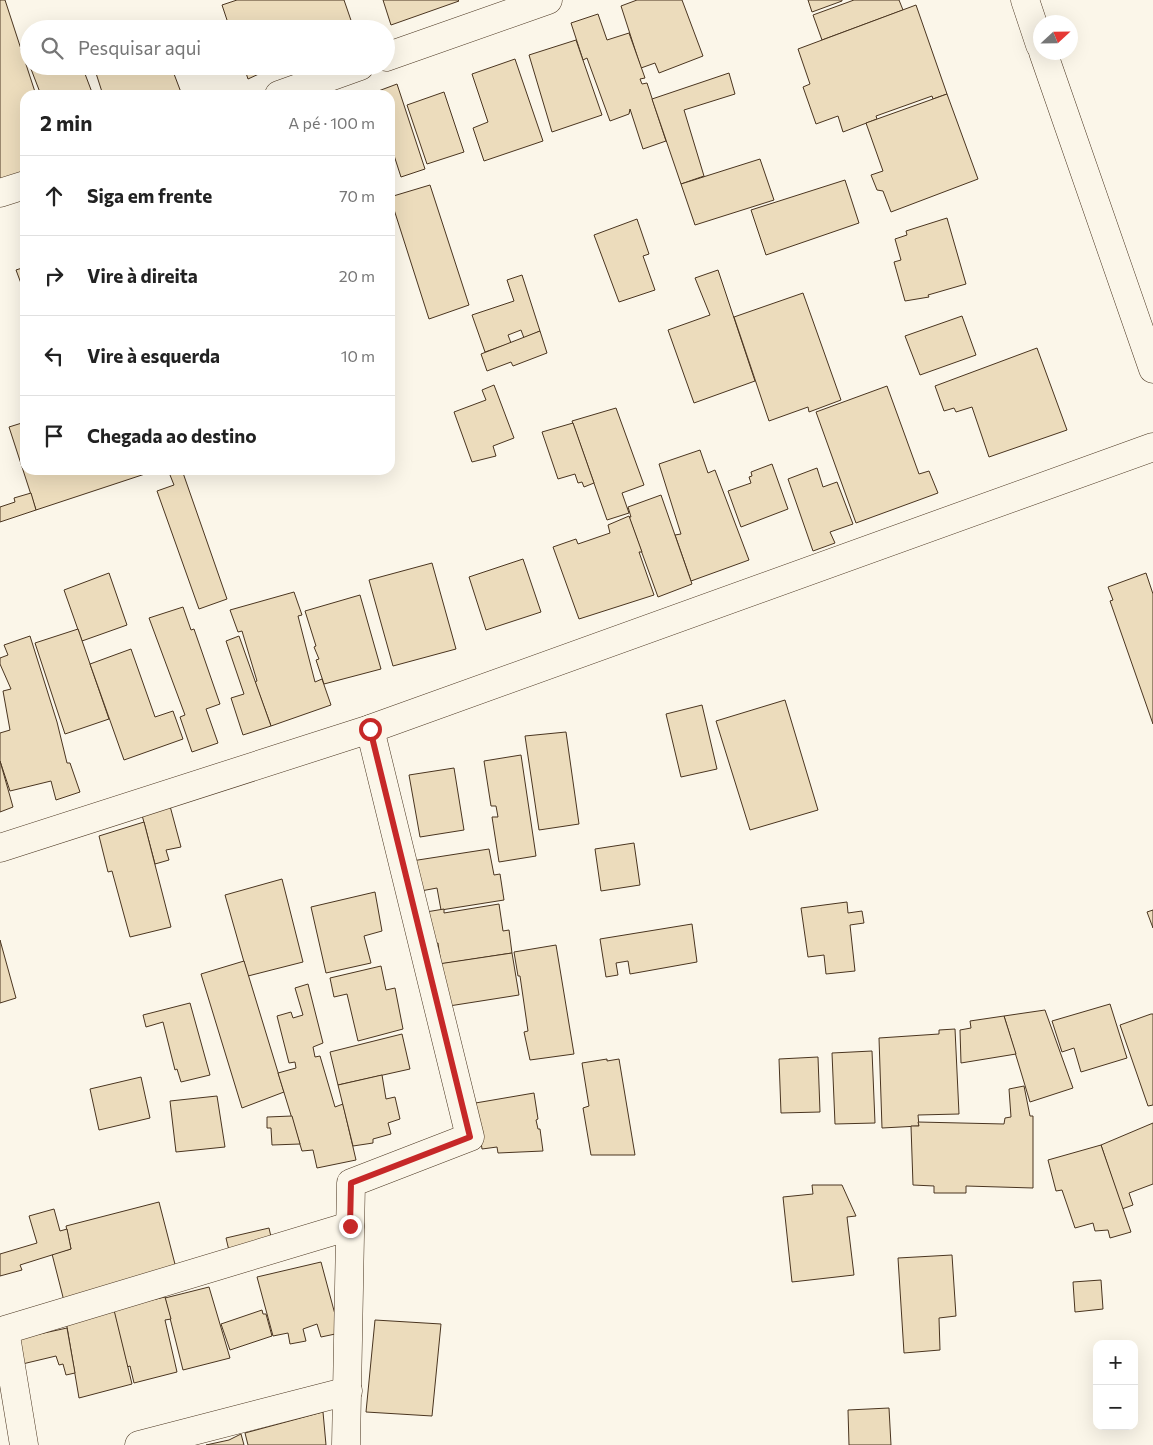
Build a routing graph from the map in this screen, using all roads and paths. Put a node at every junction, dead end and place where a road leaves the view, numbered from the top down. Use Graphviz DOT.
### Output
graph roads {
  1 [pos="548,0"];
  2 [pos="1025,0"];
  3 [pos="1033,24"];
  4 [pos="395,54"];
  5 [pos="1046,60"];
  6 [pos="335,75"];
  7 [pos="293,90"];
  8 [pos="20,187"];
  9 [pos="0,194"];
  10 [pos="1153,369"];
  11 [pos="1153,447"];
  12 [pos="370,729"];
  13 [pos="0,848"];
  14 [pos="350,1226"];
  15 [pos="348,1391"];
  16 [pos="24,1445"];
  17 [pos="140,1445"];
  18 [pos="346,1445"];
  1 -- 4 [label="street"];
  2 -- 3 [label="street"];
  5 -- 10 [label="street"];
  6 -- 7 [label="street"];
  8 -- 9 [label="street"];
  11 -- 12 [label="street"];
  12 -- 13 [label="street"];
  12 -- 14 [label="street"];
  14 -- 15 [label="street"];
  14 -- 16 [label="street"];
  15 -- 17 [label="street"];
  15 -- 18 [label="street"];
}
